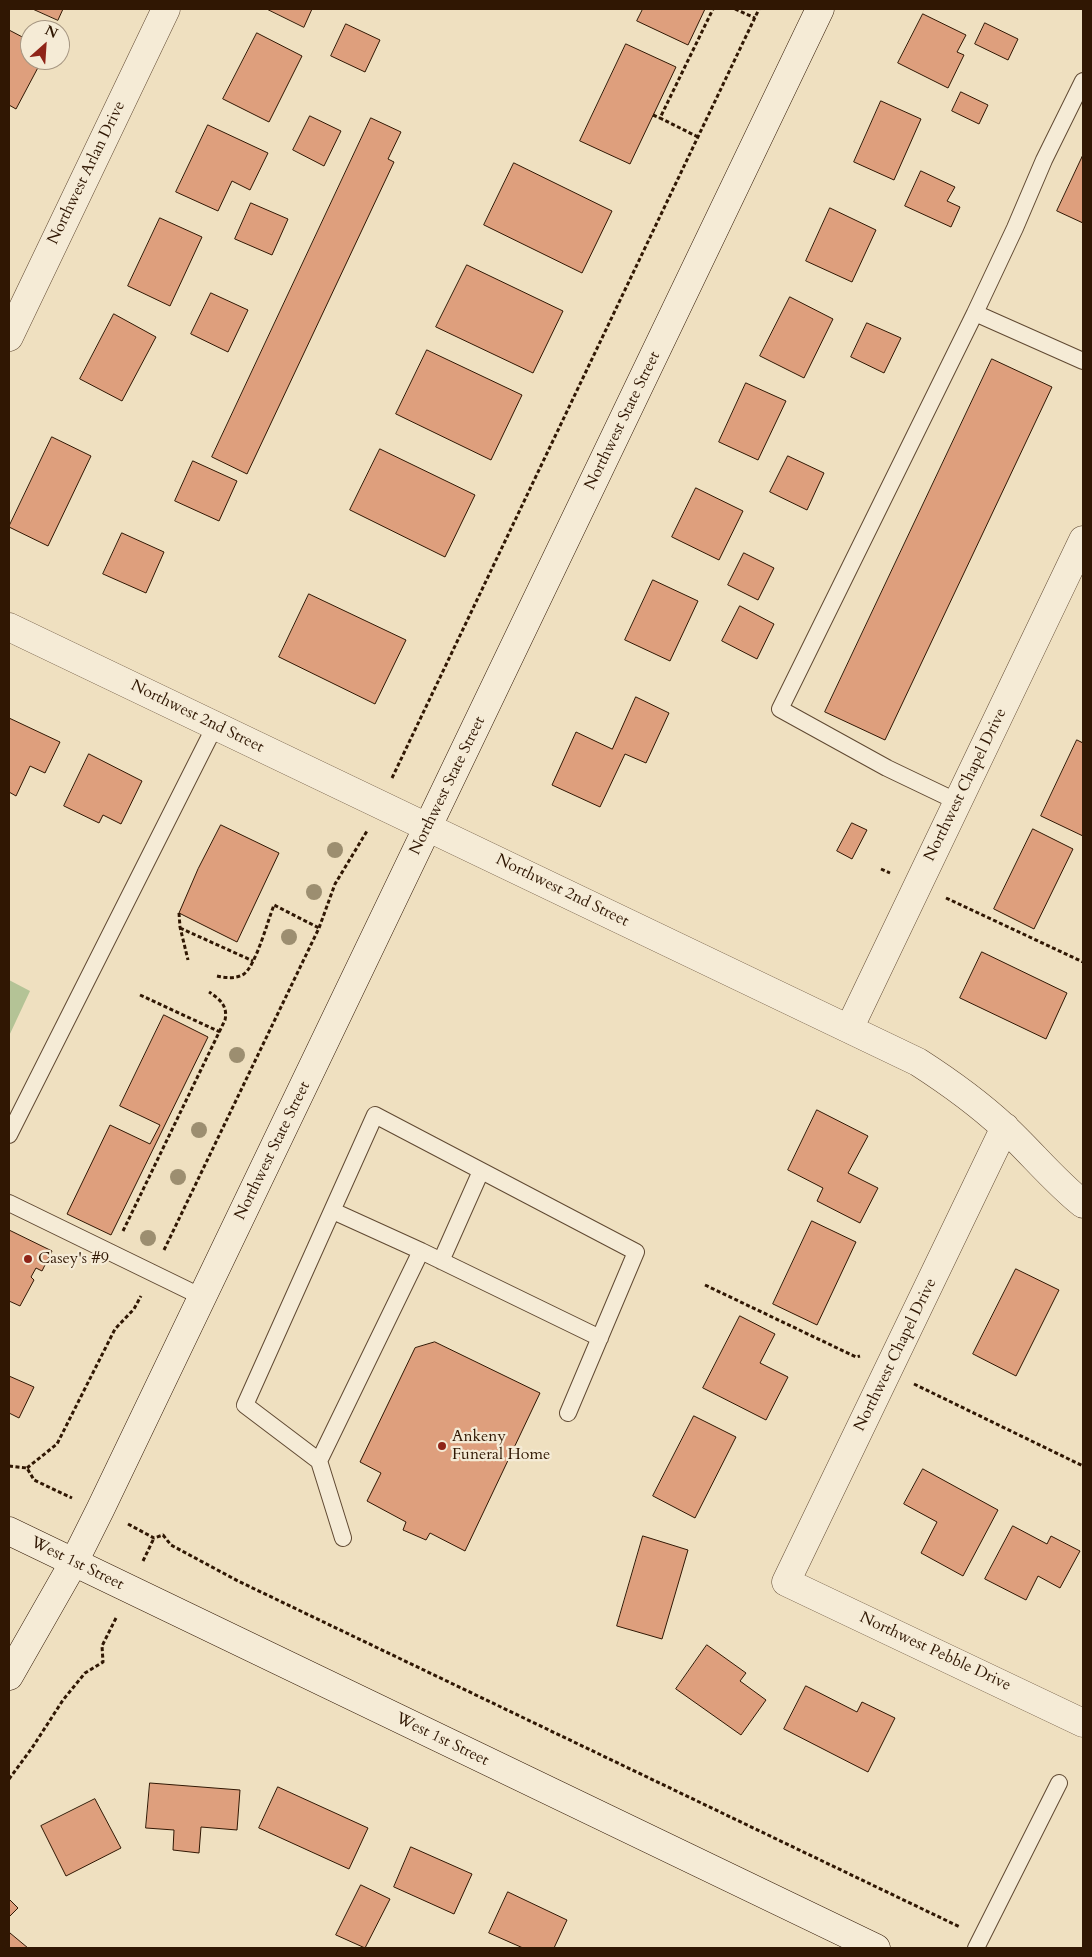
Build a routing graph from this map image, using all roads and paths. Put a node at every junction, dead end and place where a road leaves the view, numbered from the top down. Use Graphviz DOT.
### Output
graph roads {
  1 [pos="166,9"];
  2 [pos="713,9"];
  3 [pos="735,9"];
  4 [pos="759,9"];
  5 [pos="820,9"];
  6 [pos="755,18"];
  7 [pos="1083,81"];
  8 [pos="653,115"];
  9 [pos="660,118"];
  10 [pos="698,138"];
  11 [pos="975,313"];
  12 [pos="9,336"];
  13 [pos="1083,361"];
  14 [pos="1083,540"];
  15 [pos="9,627"];
  16 [pos="215,726"];
  17 [pos="958,802"];
  18 [pos="379,804"];
  19 [pos="428,827"];
  20 [pos="881,869"];
  21 [pos="918,885"];
  22 [pos="179,913"];
  23 [pos="180,928"];
  24 [pos="319,928"];
  25 [pos="188,960"];
  26 [pos="253,961"];
  27 [pos="1083,962"];
  28 [pos="217,976"];
  29 [pos="209,992"];
  30 [pos="140,995"];
  31 [pos="849,1029"];
  32 [pos="220,1032"];
  33 [pos="1005,1127"];
  34 [pos="9,1135"];
  35 [pos="481,1171"];
  36 [pos="9,1203"];
  37 [pos="1083,1204"];
  38 [pos="333,1211"];
  39 [pos="421,1251"];
  40 [pos="112,1255"];
  41 [pos="441,1261"];
  42 [pos="152,1274"];
  43 [pos="202,1297"];
  44 [pos="600,1338"];
  45 [pos="568,1413"];
  46 [pos="319,1461"];
  47 [pos="9,1466"];
  48 [pos="27,1468"];
  49 [pos="100,1510"];
  50 [pos="9,1531"];
  51 [pos="154,1538"];
  52 [pos="343,1538"];
  53 [pos="74,1562"];
  54 [pos="786,1582"];
  55 [pos="130,1590"];
  56 [pos="9,1676"];
  57 [pos="1083,1723"];
  58 [pos="9,1779"];
  59 [pos="1059,1783"];
  60 [pos="979,1943"];
  61 [pos="876,1948"];
  1 -- 12 [label="street, Northwest Arlan Drive"];
  2 -- 9 [label="path"];
  3 -- 6 [label="path"];
  4 -- 6 [label="path"];
  5 -- 19 [label="street, Northwest State Street"];
  6 -- 10 [label="path"];
  7 -- 11 [label="lane"];
  8 -- 9 [label="path"];
  9 -- 10 [label="path"];
  10 -- 18 [label="path"];
  11 -- 13 [label="lane"];
  11 -- 17 [label="lane"];
  14 -- 17 [label="street, Northwest Chapel Drive"];
  15 -- 16 [label="street, Northwest 2nd Street"];
  16 -- 18 [label="street, Northwest 2nd Street"];
  16 -- 34 [label="lane"];
  17 -- 21 [label="street, Northwest Chapel Drive"];
  18 -- 19 [label="street, Northwest 2nd Street"];
  18 -- 24 [label="path"];
  19 -- 31 [label="street, Northwest 2nd Street"];
  19 -- 43 [label="street, Northwest State Street"];
  20 -- 21 [label="path"];
  21 -- 27 [label="path"];
  21 -- 31 [label="street, Northwest Chapel Drive"];
  22 -- 23 [label="path"];
  23 -- 25 [label="path"];
  23 -- 26 [label="path"];
  24 -- 26 [label="path"];
  24 -- 42 [label="path"];
  26 -- 28 [label="path"];
  29 -- 32 [label="path"];
  30 -- 32 [label="path"];
  31 -- 33 [label="street, Northwest 2nd Street"];
  32 -- 40 [label="path"];
  33 -- 37 [label="street, Northwest 2nd Street"];
  33 -- 54 [label="street, Northwest Chapel Drive"];
  35 -- 38 [label="lane"];
  35 -- 41 [label="lane"];
  35 -- 44 [label="lane"];
  36 -- 40 [label="lane"];
  38 -- 39 [label="lane"];
  38 -- 46 [label="lane"];
  39 -- 41 [label="lane"];
  39 -- 46 [label="lane"];
  40 -- 42 [label="lane"];
  41 -- 44 [label="lane"];
  42 -- 43 [label="lane"];
  42 -- 48 [label="path"];
  43 -- 49 [label="street, Northwest State Street"];
  44 -- 45 [label="lane"];
  46 -- 52 [label="lane"];
  47 -- 48 [label="path"];
  48 -- 49 [label="path"];
  49 -- 51 [label="path"];
  49 -- 53 [label="street, Northwest State Street"];
  50 -- 53 [label="street, West 1st Street"];
  51 -- 55 [label="path"];
  51 -- 60 [label="path"];
  53 -- 55 [label="street, West 1st Street"];
  53 -- 56 [label="street, Northwest State Street"];
  54 -- 57 [label="street, Northwest Pebble Drive"];
  55 -- 58 [label="path"];
  55 -- 61 [label="street, West 1st Street"];
  59 -- 60 [label="lane"];
}
